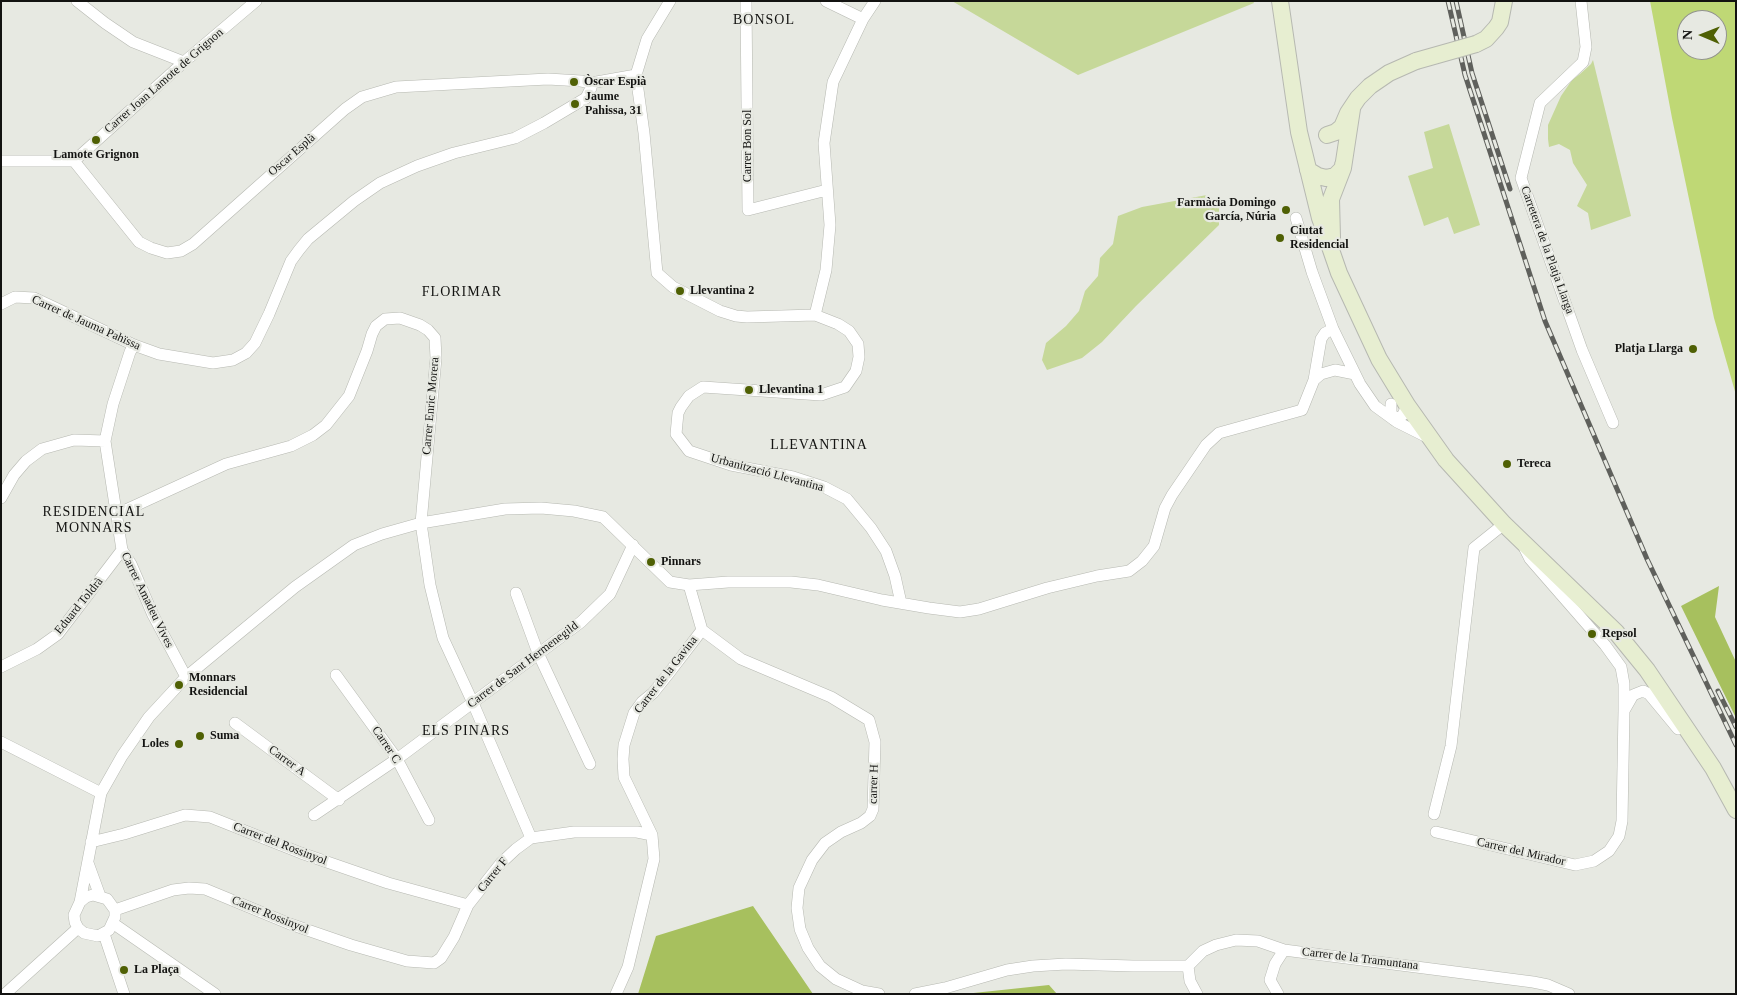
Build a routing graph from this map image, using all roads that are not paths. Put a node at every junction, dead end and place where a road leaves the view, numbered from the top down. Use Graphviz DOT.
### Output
graph roads {
  1 [pos="77,1"];
  2 [pos="256,1"];
  3 [pos="670,1"];
  4 [pos="746,1"];
  5 [pos="826,1"];
  6 [pos="875,1"];
  7 [pos="1280,1"];
  8 [pos="1504,1"];
  9 [pos="1581,1"];
  10 [pos="864,19"];
  11 [pos="184,62"];
  12 [pos="636,75"];
  13 [pos="591,84"];
  14 [pos="1352,109"];
  15 [pos="1296,117"];
  16 [pos="1327,135"];
  17 [pos="74,161"];
  18 [pos="1,162"];
  19 [pos="1343,168"];
  20 [pos="1308,170"];
  21 [pos="827,190"];
  22 [pos="1296,218"];
  23 [pos="1334,258"];
  24 [pos="1,304"];
  25 [pos="814,315"];
  26 [pos="1333,329"];
  27 [pos="134,346"];
  28 [pos="1355,374"];
  29 [pos="1314,380"];
  30 [pos="1399,400"];
  31 [pos="1375,406"];
  32 [pos="1394,420"];
  33 [pos="1612,423"];
  34 [pos="1431,439"];
  35 [pos="105,441"];
  36 [pos="1,498"];
  37 [pos="117,514"];
  38 [pos="421,523"];
  39 [pos="1504,524"];
  40 [pos="1521,541"];
  41 [pos="633,545"];
  42 [pos="122,550"];
  43 [pos="689,584"];
  44 [pos="516,593"];
  45 [pos="901,603"];
  46 [pos="702,630"];
  47 [pos="538,653"];
  48 [pos="1,667"];
  49 [pos="336,675"];
  50 [pos="186,677"];
  51 [pos="474,703"];
  52 [pos="1624,710"];
  53 [pos="235,723"];
  54 [pos="1,742"];
  55 [pos="396,759"];
  56 [pos="1707,759"];
  57 [pos="590,764"];
  58 [pos="102,793"];
  59 [pos="339,800"];
  60 [pos="1736,810"];
  61 [pos="1434,814"];
  62 [pos="314,815"];
  63 [pos="429,820"];
  64 [pos="1436,832"];
  65 [pos="652,835"];
  66 [pos="532,838"];
  67 [pos="90,842"];
  68 [pos="88,863"];
  69 [pos="100,896"];
  70 [pos="80,902"];
  71 [pos="468,905"];
  72 [pos="115,910"];
  73 [pos="114,924"];
  74 [pos="78,928"];
  75 [pos="104,934"];
  76 [pos="1284,950"];
  77 [pos="426,964"];
  78 [pos="1188,966"];
  79 [pos="5,994"];
  80 [pos="124,994"];
  81 [pos="215,994"];
  82 [pos="616,994"];
  83 [pos="879,994"];
  84 [pos="915,994"];
  85 [pos="1198,994"];
  86 [pos="1278,994"];
  87 [pos="1568,994"];
  1 -- 11 [label="street"];
  2 -- 11 [label="street, Carrer Joan Lamote de Grignon"];
  3 -- 12 [label="street"];
  4 -- 21 [label="street, Carrer Bon Sol"];
  5 -- 10 [label="street"];
  6 -- 10 [label="street"];
  7 -- 15 [label="street"];
  8 -- 14 [label="street, bridge"];
  9 -- 33 [label="street, Carretera de la Platja Llarga"];
  10 -- 21 [label="street"];
  11 -- 17 [label="street, Carrer Joan Lamote de Grignon"];
  12 -- 13 [label="street, Oscar Esplà"];
  12 -- 25 [label="street, Urbanització Llevantina"];
  13 -- 17 [label="street, Oscar Esplà"];
  13 -- 27 [label="street, Carrer de Jauma Pahïssa"];
  14 -- 16 [label="street"];
  14 -- 19 [label="street"];
  15 -- 16 [label="street"];
  15 -- 20 [label="street"];
  16 -- 19 [label="street"];
  17 -- 18 [label="street"];
  19 -- 20 [label="street"];
  19 -- 23 [label="street"];
  20 -- 23 [label="street"];
  21 -- 25 [label="street"];
  22 -- 26 [label="street"];
  23 -- 30 [label="street"];
  24 -- 27 [label="street, Carrer de Jauma Pahïssa"];
  25 -- 45 [label="street, Urbanització Llevantina"];
  26 -- 28 [label="street"];
  26 -- 29 [label="street"];
  27 -- 35 [label="street, Carrer Amadeu Vives"];
  28 -- 29 [label="street"];
  28 -- 31 [label="street"];
  29 -- 45 [label="street"];
  30 -- 31 [label="street"];
  30 -- 32 [label="street"];
  30 -- 34 [label="street"];
  31 -- 34 [label="street"];
  34 -- 39 [label="street"];
  35 -- 36 [label="street"];
  35 -- 37 [label="street, Carrer Amadeu Vives"];
  37 -- 38 [label="street, Carrer Enric Morera"];
  37 -- 42 [label="street, Carrer Amadeu Vives"];
  38 -- 41 [label="street"];
  38 -- 50 [label="street"];
  38 -- 51 [label="street"];
  39 -- 40 [label="street"];
  39 -- 61 [label="street"];
  40 -- 52 [label="street, Carrer del Mirador"];
  40 -- 56 [label="street"];
  41 -- 43 [label="street"];
  41 -- 47 [label="street, Carrer de Sant Hermenegild"];
  42 -- 48 [label="street, Eduard Toldrà"];
  42 -- 50 [label="street, Carrer Amadeu Vives"];
  43 -- 45 [label="street"];
  43 -- 46 [label="street, Carrer de la Gavina"];
  44 -- 47 [label="street"];
  46 -- 65 [label="street, Carrer de la Gavina"];
  46 -- 83 [label="street, carrer H"];
  47 -- 51 [label="street, Carrer de Sant Hermenegild"];
  47 -- 57 [label="street"];
  49 -- 55 [label="street, Carrer C"];
  50 -- 58 [label="street"];
  51 -- 55 [label="street, Carrer de Sant Hermenegild"];
  51 -- 66 [label="street"];
  52 -- 56 [label="street"];
  52 -- 64 [label="street, Carrer del Mirador"];
  53 -- 59 [label="street, Carrer A"];
  54 -- 58 [label="street"];
  55 -- 59 [label="street, Carrer de Sant Hermenegild"];
  55 -- 63 [label="street, Carrer C"];
  56 -- 60 [label="street"];
  58 -- 67 [label="street"];
  59 -- 62 [label="street, Carrer de Sant Hermenegild"];
  65 -- 66 [label="street, Carrer F"];
  65 -- 82 [label="street, Carrer de la Gavina"];
  66 -- 71 [label="street, Carrer F"];
  67 -- 68 [label="street"];
  67 -- 71 [label="street, Carrer del Rossinyol"];
  68 -- 69 [label="street"];
  68 -- 70 [label="street"];
  69 -- 70 [label="street"];
  69 -- 72 [label="street"];
  70 -- 74 [label="street"];
  71 -- 77 [label="street, Carrer F"];
  72 -- 73 [label="street"];
  72 -- 77 [label="street, Carrer Rossinyol"];
  73 -- 75 [label="street"];
  73 -- 81 [label="street"];
  74 -- 75 [label="street"];
  74 -- 79 [label="street"];
  75 -- 80 [label="street"];
  76 -- 78 [label="street, Carrer de la Tramuntana"];
  76 -- 86 [label="street"];
  76 -- 87 [label="street, Carrer de la Tramuntana"];
  78 -- 84 [label="street"];
  78 -- 85 [label="street"];
}
